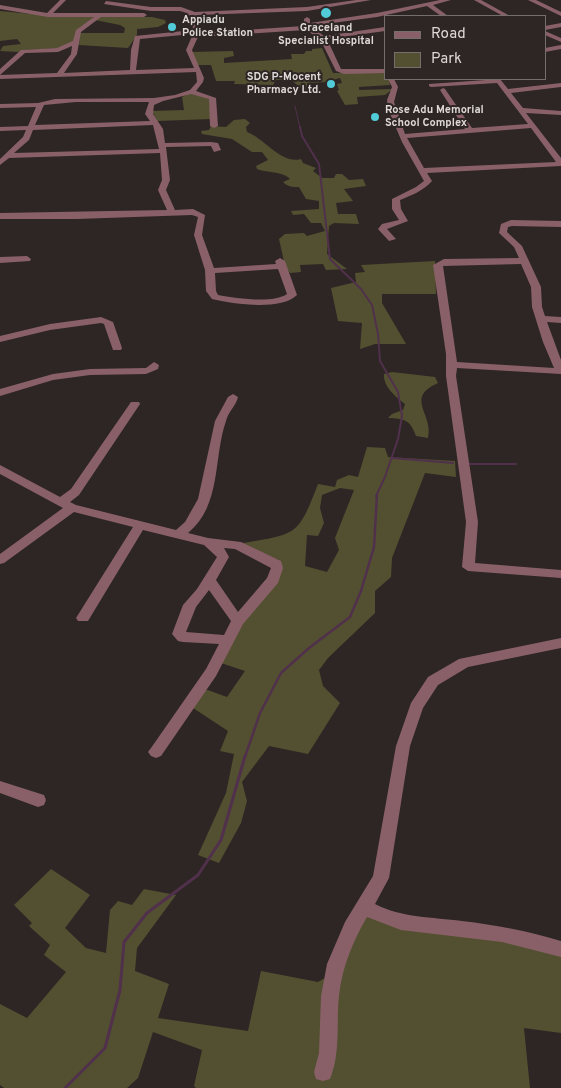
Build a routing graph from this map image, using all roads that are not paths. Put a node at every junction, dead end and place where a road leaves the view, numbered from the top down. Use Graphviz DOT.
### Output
graph roads {
  1 [pos="63,0"];
  2 [pos="174,0"];
  3 [pos="368,0"];
  4 [pos="448,0"];
  5 [pos="488,0"];
  6 [pos="531,0"];
  7 [pos="478,1"];
  8 [pos="109,2"];
  9 [pos="285,2"];
  10 [pos="426,4"];
  11 [pos="0,7"];
  12 [pos="174,9"];
  13 [pos="292,10"];
  14 [pos="307,10"];
  15 [pos="195,14"];
  16 [pos="377,14"];
  17 [pos="561,14"];
  18 [pos="48,15"];
  19 [pos="444,15"];
  20 [pos="505,15"];
  21 [pos="87,16"];
  22 [pos="100,16"];
  23 [pos="243,18"];
  24 [pos="384,18"];
  25 [pos="561,25"];
  26 [pos="307,27"];
  27 [pos="546,28"];
  28 [pos="384,29"];
  29 [pos="196,33"];
  30 [pos="546,33"];
  31 [pos="323,38"];
  32 [pos="561,40"];
  33 [pos="77,42"];
  34 [pos="561,47"];
  35 [pos="546,50"];
  36 [pos="198,70"];
  37 [pos="384,71"];
  38 [pos="0,73"];
  39 [pos="133,73"];
  40 [pos="59,75"];
  41 [pos="0,77"];
  42 [pos="392,80"];
  43 [pos="498,80"];
  44 [pos="561,84"];
  45 [pos="431,85"];
  46 [pos="443,90"];
  47 [pos="506,91"];
  48 [pos="191,92"];
  49 [pos="161,99"];
  50 [pos="40,105"];
  51 [pos="0,106"];
  52 [pos="520,110"];
  53 [pos="561,113"];
  54 [pos="155,123"];
  55 [pos="214,126"];
  56 [pos="532,126"];
  57 [pos="32,128"];
  58 [pos="0,129"];
  59 [pos="470,131"];
  60 [pos="402,136"];
  61 [pos="161,148"];
  62 [pos="217,150"];
  63 [pos="8,156"];
  64 [pos="0,163"];
  65 [pos="561,163"];
  66 [pos="421,172"];
  67 [pos="172,212"];
  68 [pos="0,216"];
  69 [pos="561,224"];
  70 [pos="392,240"];
  71 [pos="27,259"];
  72 [pos="0,260"];
  73 [pos="524,261"];
  74 [pos="210,271"];
  75 [pos="543,319"];
  76 [pos="561,320"];
  77 [pos="0,339"];
  78 [pos="116,348"];
  79 [pos="154,366"];
  80 [pos="452,367"];
  81 [pos="561,371"];
  82 [pos="0,392"];
  83 [pos="233,398"];
  84 [pos="135,404"];
  85 [pos="0,469"];
  86 [pos="67,505"];
  87 [pos="140,525"];
  88 [pos="177,535"];
  89 [pos="208,542"];
  90 [pos="0,560"];
  91 [pos="561,574"];
  92 [pos="209,580"];
  93 [pos="83,618"];
  94 [pos="238,621"];
  95 [pos="229,640"];
  96 [pos="561,643"];
  97 [pos="156,752"];
  98 [pos="0,787"];
  99 [pos="38,800"];
  100 [pos="364,906"];
  101 [pos="561,949"];
  102 [pos="323,1072"];
  1 -- 18 [label="street"];
  2 -- 12 [label="street"];
  3 -- 14 [label="street"];
  4 -- 10 [label="street"];
  5 -- 7 [label="street"];
  6 -- 17 [label="street"];
  7 -- 20 [label="street"];
  8 -- 12 [label="street"];
  8 -- 21 [label="street"];
  9 -- 13 [label="street"];
  10 -- 16 [label="street"];
  10 -- 19 [label="street"];
  11 -- 18 [label="street"];
  12 -- 15 [label="street"];
  13 -- 14 [label="street"];
  13 -- 23 [label="street"];
  14 -- 26 [label="street"];
  15 -- 22 [label="street"];
  15 -- 23 [label="street"];
  15 -- 29 [label="street"];
  16 -- 24 [label="street"];
  16 -- 26 [label="street"];
  18 -- 21 [label="street"];
  21 -- 22 [label="street"];
  22 -- 33 [label="street"];
  23 -- 26 [label="street"];
  23 -- 29 [label="street"];
  25 -- 27 [label="street"];
  26 -- 31 [label="street"];
  28 -- 31 [label="street"];
  29 -- 36 [label="street"];
  29 -- 39 [label="street"];
  30 -- 32 [label="street"];
  31 -- 37 [label="street"];
  33 -- 38 [label="street"];
  33 -- 40 [label="street"];
  34 -- 35 [label="street"];
  36 -- 39 [label="street"];
  36 -- 48 [label="street"];
  39 -- 40 [label="street"];
  40 -- 41 [label="street"];
  42 -- 60 [label="street"];
  43 -- 45 [label="street"];
  43 -- 47 [label="street"];
  44 -- 47 [label="street"];
  46 -- 59 [label="street"];
  47 -- 52 [label="street"];
  48 -- 49 [label="street"];
  48 -- 55 [label="street"];
  49 -- 50 [label="street"];
  49 -- 54 [label="street"];
  50 -- 51 [label="street"];
  50 -- 57 [label="street"];
  52 -- 53 [label="street"];
  52 -- 56 [label="street"];
  54 -- 57 [label="street"];
  54 -- 61 [label="street"];
  56 -- 59 [label="street"];
  56 -- 65 [label="street"];
  57 -- 58 [label="street"];
  57 -- 63 [label="street"];
  59 -- 60 [label="street"];
  60 -- 66 [label="street"];
  61 -- 62 [label="street"];
  61 -- 63 [label="street"];
  61 -- 67 [label="street"];
  63 -- 64 [label="street"];
  65 -- 66 [label="street"];
  66 -- 70 [label="street"];
  67 -- 68 [label="street"];
  67 -- 74 [label="street"];
  69 -- 73 [label="street"];
  71 -- 72 [label="street"];
  73 -- 75 [label="street"];
  73 -- 80 [label="street"];
  74 -- 74 [label="street"];
  75 -- 76 [label="street"];
  75 -- 81 [label="street"];
  77 -- 78 [label="street"];
  79 -- 82 [label="street"];
  80 -- 81 [label="street"];
  80 -- 91 [label="street"];
  83 -- 88 [label="street"];
  84 -- 86 [label="street"];
  85 -- 86 [label="street"];
  86 -- 87 [label="street"];
  86 -- 90 [label="street"];
  87 -- 88 [label="street"];
  87 -- 93 [label="street"];
  88 -- 89 [label="street"];
  89 -- 92 [label="street"];
  89 -- 94 [label="street"];
  92 -- 94 [label="street"];
  92 -- 95 [label="street"];
  94 -- 95 [label="street"];
  95 -- 97 [label="street"];
  96 -- 100 [label="street"];
  98 -- 99 [label="street"];
  100 -- 101 [label="street"];
  100 -- 102 [label="street"];
}
